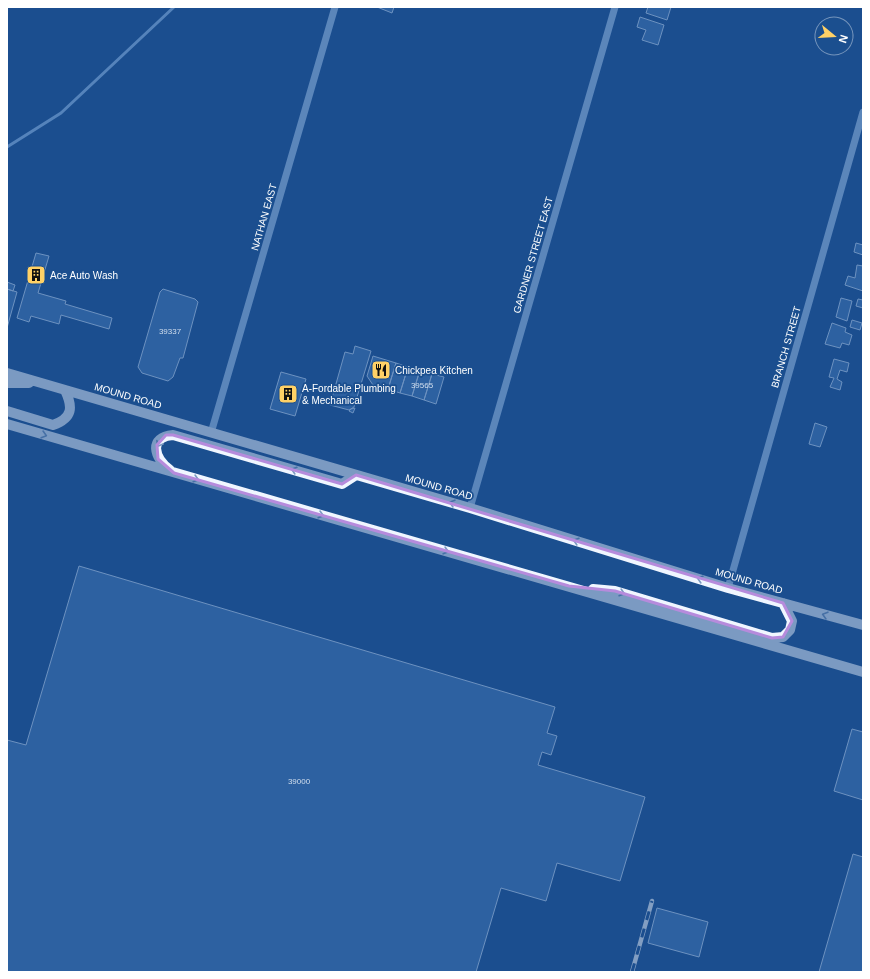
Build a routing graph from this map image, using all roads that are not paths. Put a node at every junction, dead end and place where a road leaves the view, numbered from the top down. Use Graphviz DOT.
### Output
graph roads {
  1 [pos="335,7"];
  2 [pos="615,7"];
  3 [pos="863,112"];
  4 [pos="7,373"];
  5 [pos="7,383"];
  6 [pos="41,383"];
  7 [pos="65,390"];
  8 [pos="7,411"];
  9 [pos="7,424"];
  10 [pos="211,433"];
  11 [pos="174,473"];
  12 [pos="356,475"];
  13 [pos="470,508"];
  14 [pos="569,586"];
  15 [pos="728,588"];
  16 [pos="783,603"];
  17 [pos="863,625"];
  18 [pos="863,672"];
  1 -- 10 [label="street, NATHAN EAST"];
  2 -- 13 [label="street, GARDNER STREET EAST"];
  3 -- 15 [label="street, BRANCH STREET"];
  4 -- 6 [label="main road, MOUND ROAD"];
  5 -- 6 [label="main road"];
  6 -- 7 [label="main road, MOUND ROAD"];
  7 -- 8 [label="main road"];
  7 -- 10 [label="main road, MOUND ROAD"];
  9 -- 11 [label="main road, one-way"];
  10 -- 12 [label="main road, MOUND ROAD"];
  12 -- 11 [label="main road, one-way"];
  11 -- 14 [label="main road, one-way"];
  13 -- 12 [label="main road, MOUND ROAD, one-way"];
  15 -- 13 [label="main road, MOUND ROAD, one-way"];
  14 -- 16 [label="main road, one-way"];
  14 -- 18 [label="main road"];
  15 -- 16 [label="main road, MOUND ROAD"];
  17 -- 16 [label="main road, MOUND ROAD, one-way"];
}
